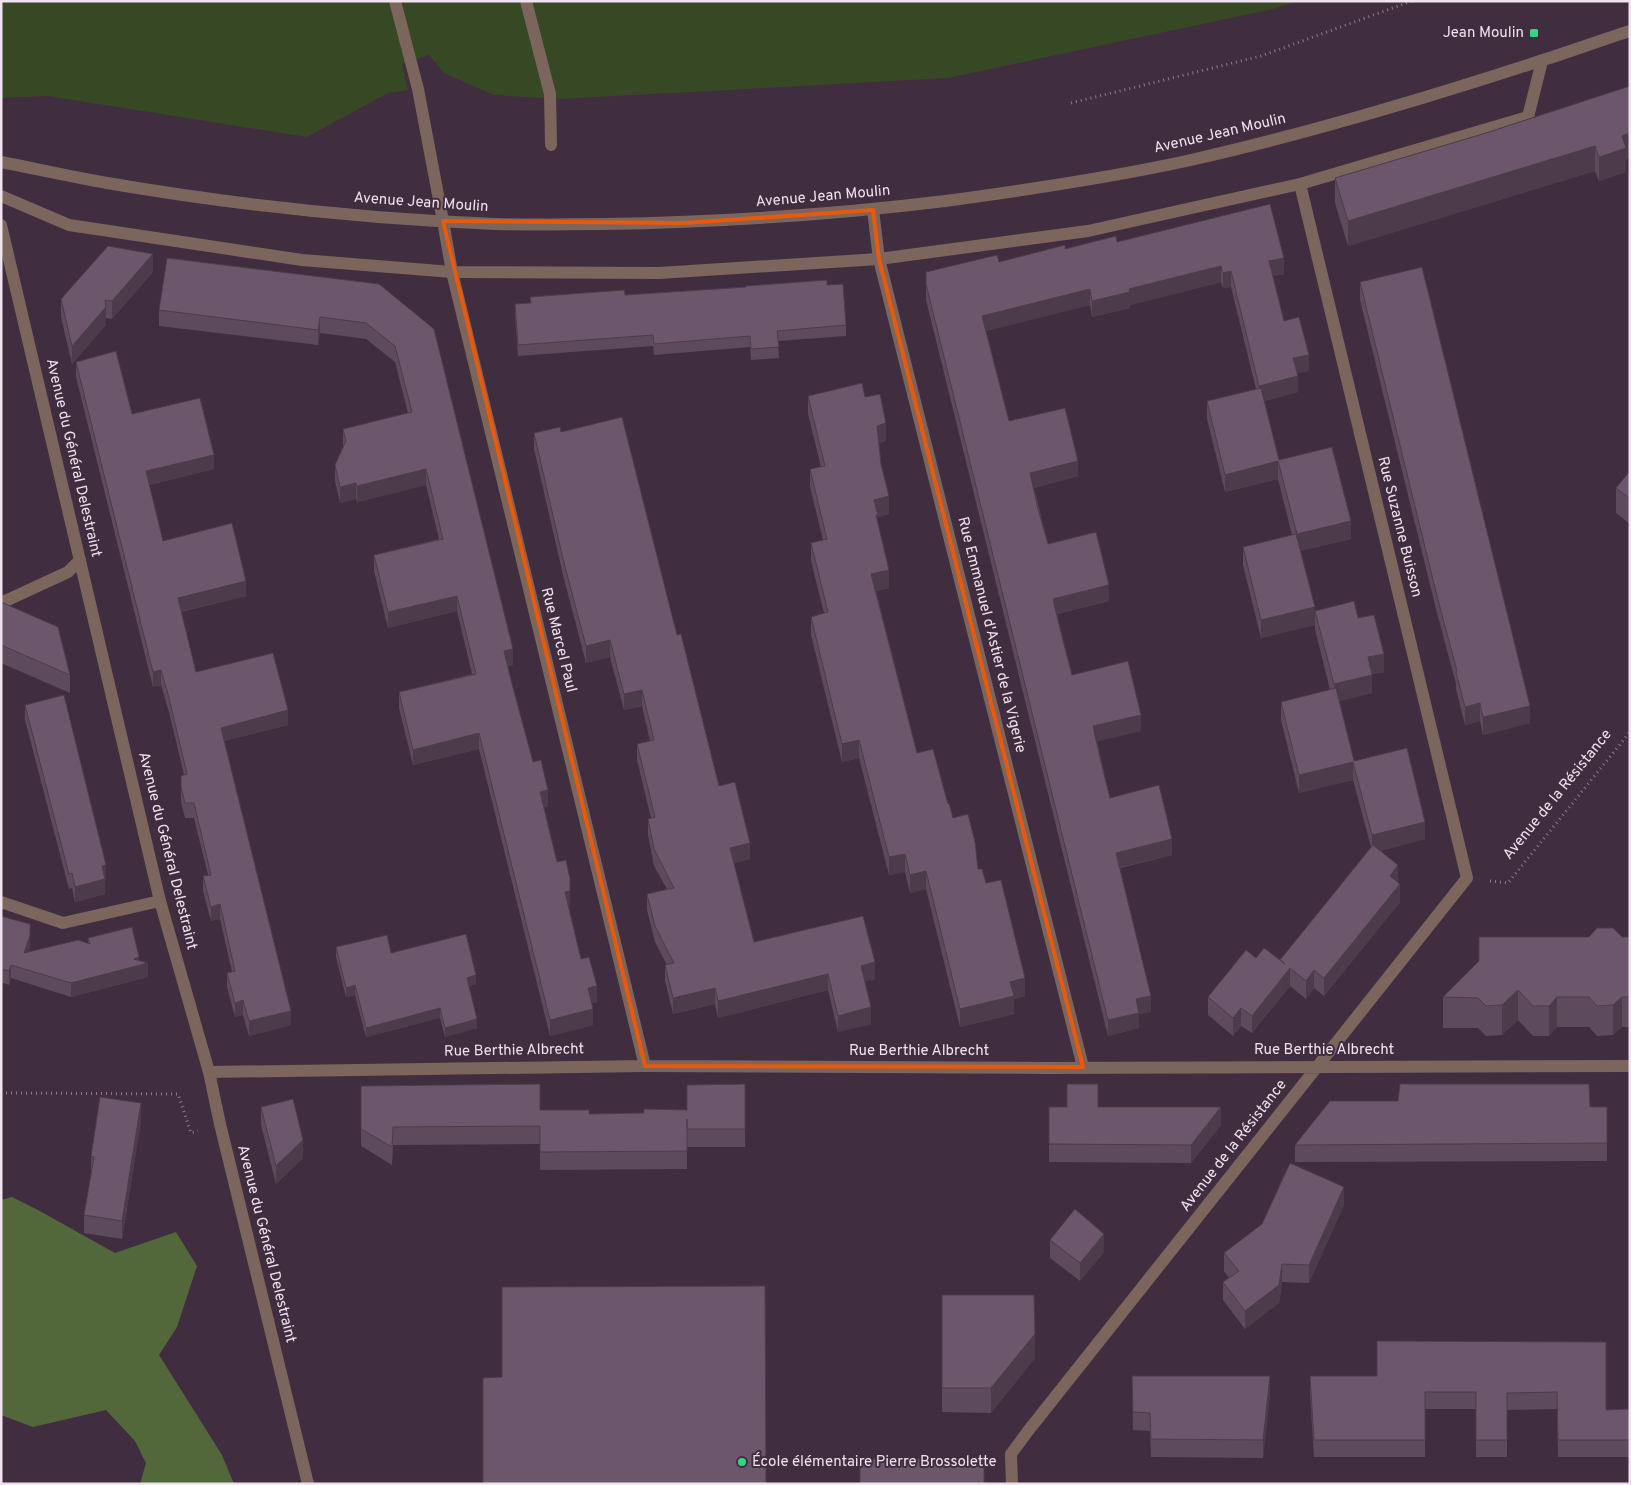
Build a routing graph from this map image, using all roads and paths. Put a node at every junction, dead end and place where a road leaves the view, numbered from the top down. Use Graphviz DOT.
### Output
graph roads {
  1 [pos="395,1"];
  2 [pos="526,1"];
  3 [pos="1412,1"];
  4 [pos="1630,31"];
  5 [pos="1542,61"];
  6 [pos="1071,103"];
  7 [pos="551,144"];
  8 [pos="1,162"];
  9 [pos="1300,184"];
  10 [pos="1,196"];
  11 [pos="873,210"];
  12 [pos="443,221"];
  13 [pos="1,225"];
  14 [pos="879,258"];
  15 [pos="452,272"];
  16 [pos="80,560"];
  17 [pos="1,603"];
  18 [pos="1630,732"];
  19 [pos="1467,878"];
  20 [pos="160,901"];
  21 [pos="1,902"];
  22 [pos="645,1066"];
  23 [pos="1630,1066"];
  24 [pos="1083,1067"];
  25 [pos="1317,1067"];
  26 [pos="209,1072"];
  27 [pos="1,1093"];
  28 [pos="220,1124"];
  29 [pos="308,1484"];
  30 [pos="1012,1484"];
  1 -- 12 [label="street, Rue Marcel Paul"];
  2 -- 7 [label="street"];
  3 -- 6 [label="path"];
  4 -- 5 [label="street, Avenue Jean Moulin"];
  5 -- 9 [label="street"];
  5 -- 11 [label="street, Avenue Jean Moulin"];
  8 -- 12 [label="street, Avenue Jean Moulin"];
  9 -- 14 [label="street"];
  9 -- 19 [label="street, Rue Suzanne Buisson"];
  10 -- 15 [label="street"];
  11 -- 12 [label="street, Avenue Jean Moulin"];
  11 -- 14 [label="street, Rue Emmanuel d'Astier de la Vigerie"];
  12 -- 15 [label="street, Rue Marcel Paul"];
  13 -- 16 [label="street, Avenue du Général Delestraint"];
  14 -- 15 [label="street"];
  14 -- 24 [label="street, Rue Emmanuel d'Astier de la Vigerie"];
  15 -- 22 [label="street, Rue Marcel Paul"];
  16 -- 17 [label="street"];
  16 -- 20 [label="street, Avenue du Général Delestraint"];
  18 -- 19 [label="path, Avenue de la Résistance"];
  19 -- 25 [label="street, Avenue de la Résistance"];
  20 -- 21 [label="street"];
  20 -- 26 [label="street, Avenue du Général Delestraint"];
  22 -- 24 [label="street, Rue Berthie Albrecht"];
  22 -- 26 [label="street, Rue Berthie Albrecht"];
  23 -- 25 [label="street, Rue Berthie Albrecht"];
  24 -- 25 [label="street, Rue Berthie Albrecht"];
  25 -- 30 [label="street, Avenue de la Résistance"];
  26 -- 28 [label="street, Avenue du Général Delestraint"];
  27 -- 28 [label="path"];
  28 -- 29 [label="street, Avenue du Général Delestraint"];
}
